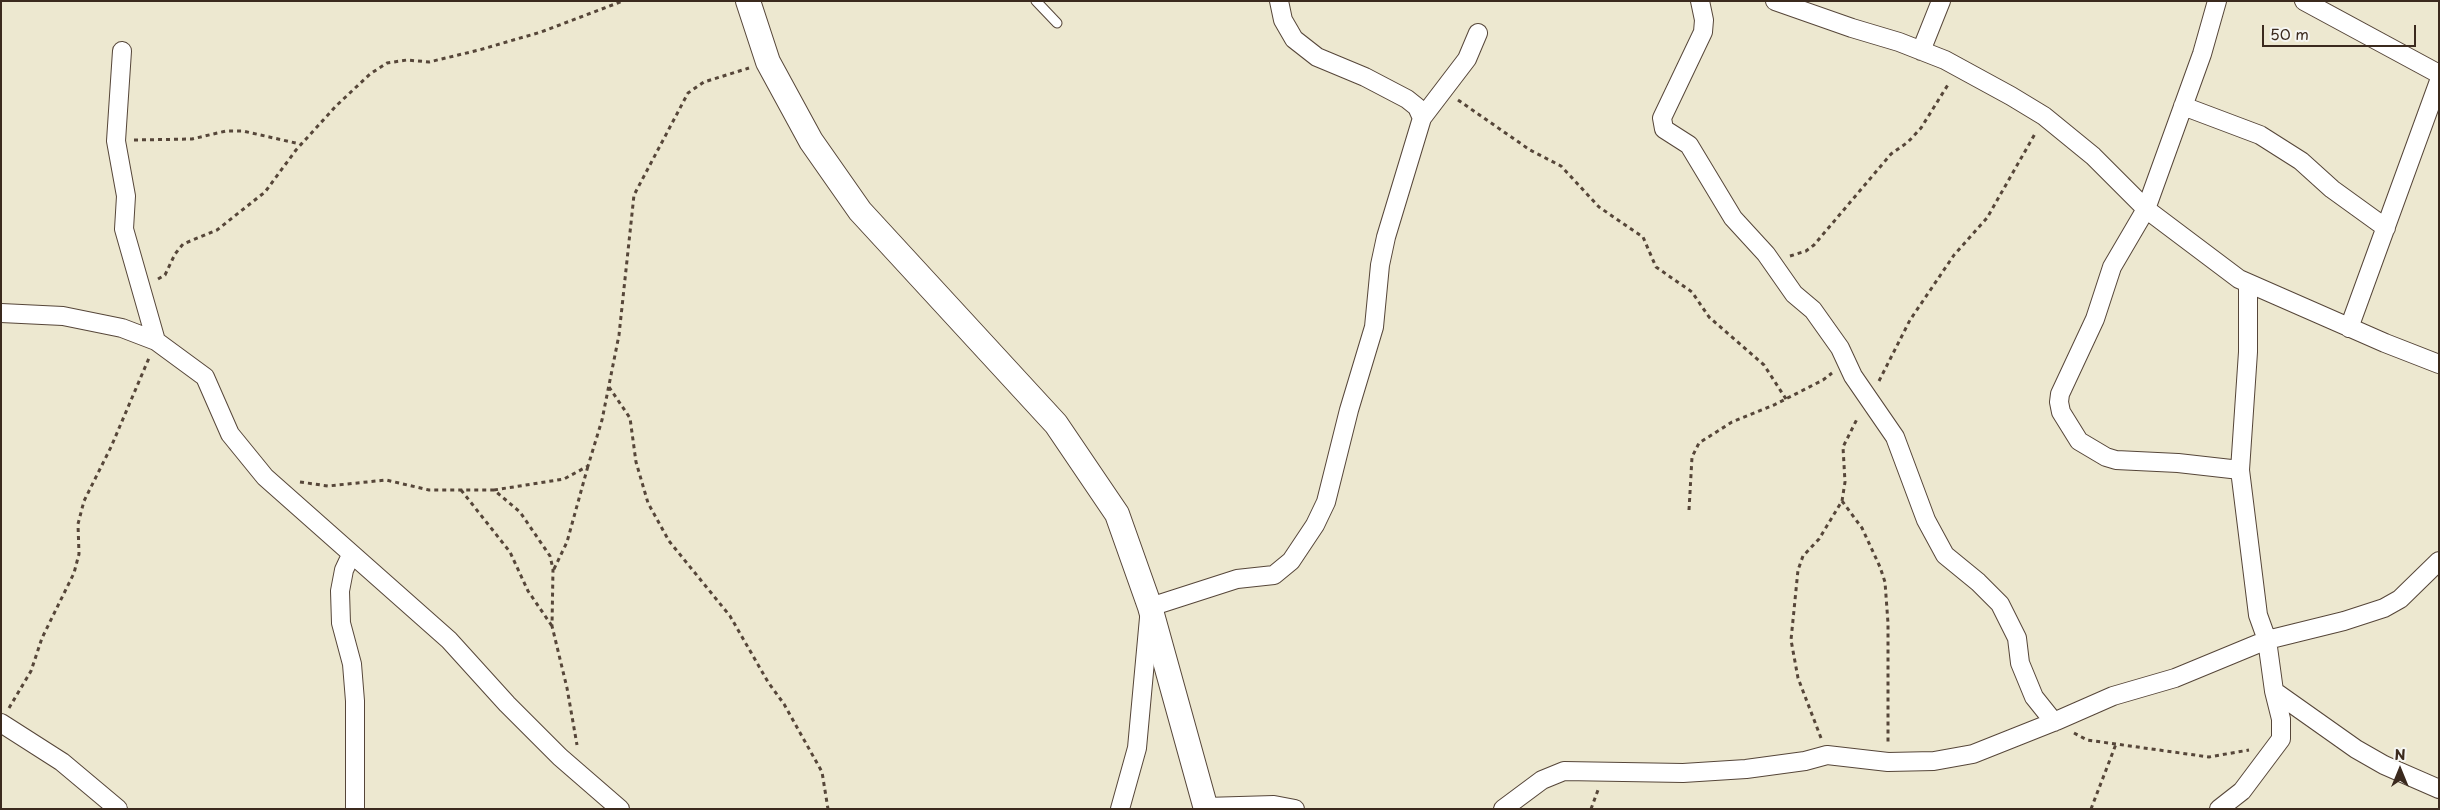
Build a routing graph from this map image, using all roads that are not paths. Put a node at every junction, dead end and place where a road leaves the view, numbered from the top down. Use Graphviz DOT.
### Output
graph roads {
  1 [pos="748,1"];
  2 [pos="1036,1"];
  3 [pos="1279,1"];
  4 [pos="1700,1"];
  5 [pos="1775,1"];
  6 [pos="1941,1"];
  7 [pos="2217,1"];
  8 [pos="2304,1"];
  9 [pos="1056,23"];
  10 [pos="1478,33"];
  11 [pos="1921,50"];
  12 [pos="122,51"];
  13 [pos="2439,74"];
  14 [pos="2439,81"];
  15 [pos="2183,106"];
  16 [pos="1422,118"];
  17 [pos="2146,209"];
  18 [pos="2386,228"];
  19 [pos="2248,284"];
  20 [pos="1,313"];
  21 [pos="2349,328"];
  22 [pos="156,341"];
  23 [pos="2439,364"];
  24 [pos="2240,470"];
  25 [pos="351,555"];
  26 [pos="2439,561"];
  27 [pos="1150,607"];
  28 [pos="2267,640"];
  29 [pos="2274,691"];
  30 [pos="4,718"];
  31 [pos="2055,722"];
  32 [pos="2439,789"];
  33 [pos="1206,808"];
  34 [pos="118,809"];
  35 [pos="355,809"];
  36 [pos="620,809"];
  37 [pos="1120,809"];
  38 [pos="1295,809"];
  39 [pos="1503,809"];
  40 [pos="2219,809"];
  1 -- 27 [label="street"];
  2 -- 9 [label="lane"];
  3 -- 16 [label="street"];
  4 -- 31 [label="street"];
  5 -- 11 [label="street"];
  6 -- 11 [label="street"];
  7 -- 15 [label="street"];
  8 -- 13 [label="street"];
  10 -- 16 [label="street"];
  11 -- 17 [label="street"];
  12 -- 22 [label="street"];
  14 -- 18 [label="street"];
  15 -- 17 [label="street"];
  15 -- 18 [label="street"];
  16 -- 27 [label="street"];
  17 -- 19 [label="street"];
  17 -- 24 [label="street"];
  18 -- 21 [label="street"];
  19 -- 21 [label="street"];
  19 -- 24 [label="street"];
  20 -- 22 [label="street"];
  21 -- 23 [label="street"];
  22 -- 25 [label="street"];
  24 -- 28 [label="street"];
  25 -- 35 [label="street"];
  25 -- 36 [label="street"];
  26 -- 28 [label="street"];
  27 -- 33 [label="street"];
  27 -- 37 [label="street"];
  28 -- 29 [label="street"];
  28 -- 31 [label="street"];
  29 -- 32 [label="street"];
  29 -- 40 [label="street"];
  30 -- 34 [label="street"];
  31 -- 39 [label="street"];
  33 -- 38 [label="street"];
}
